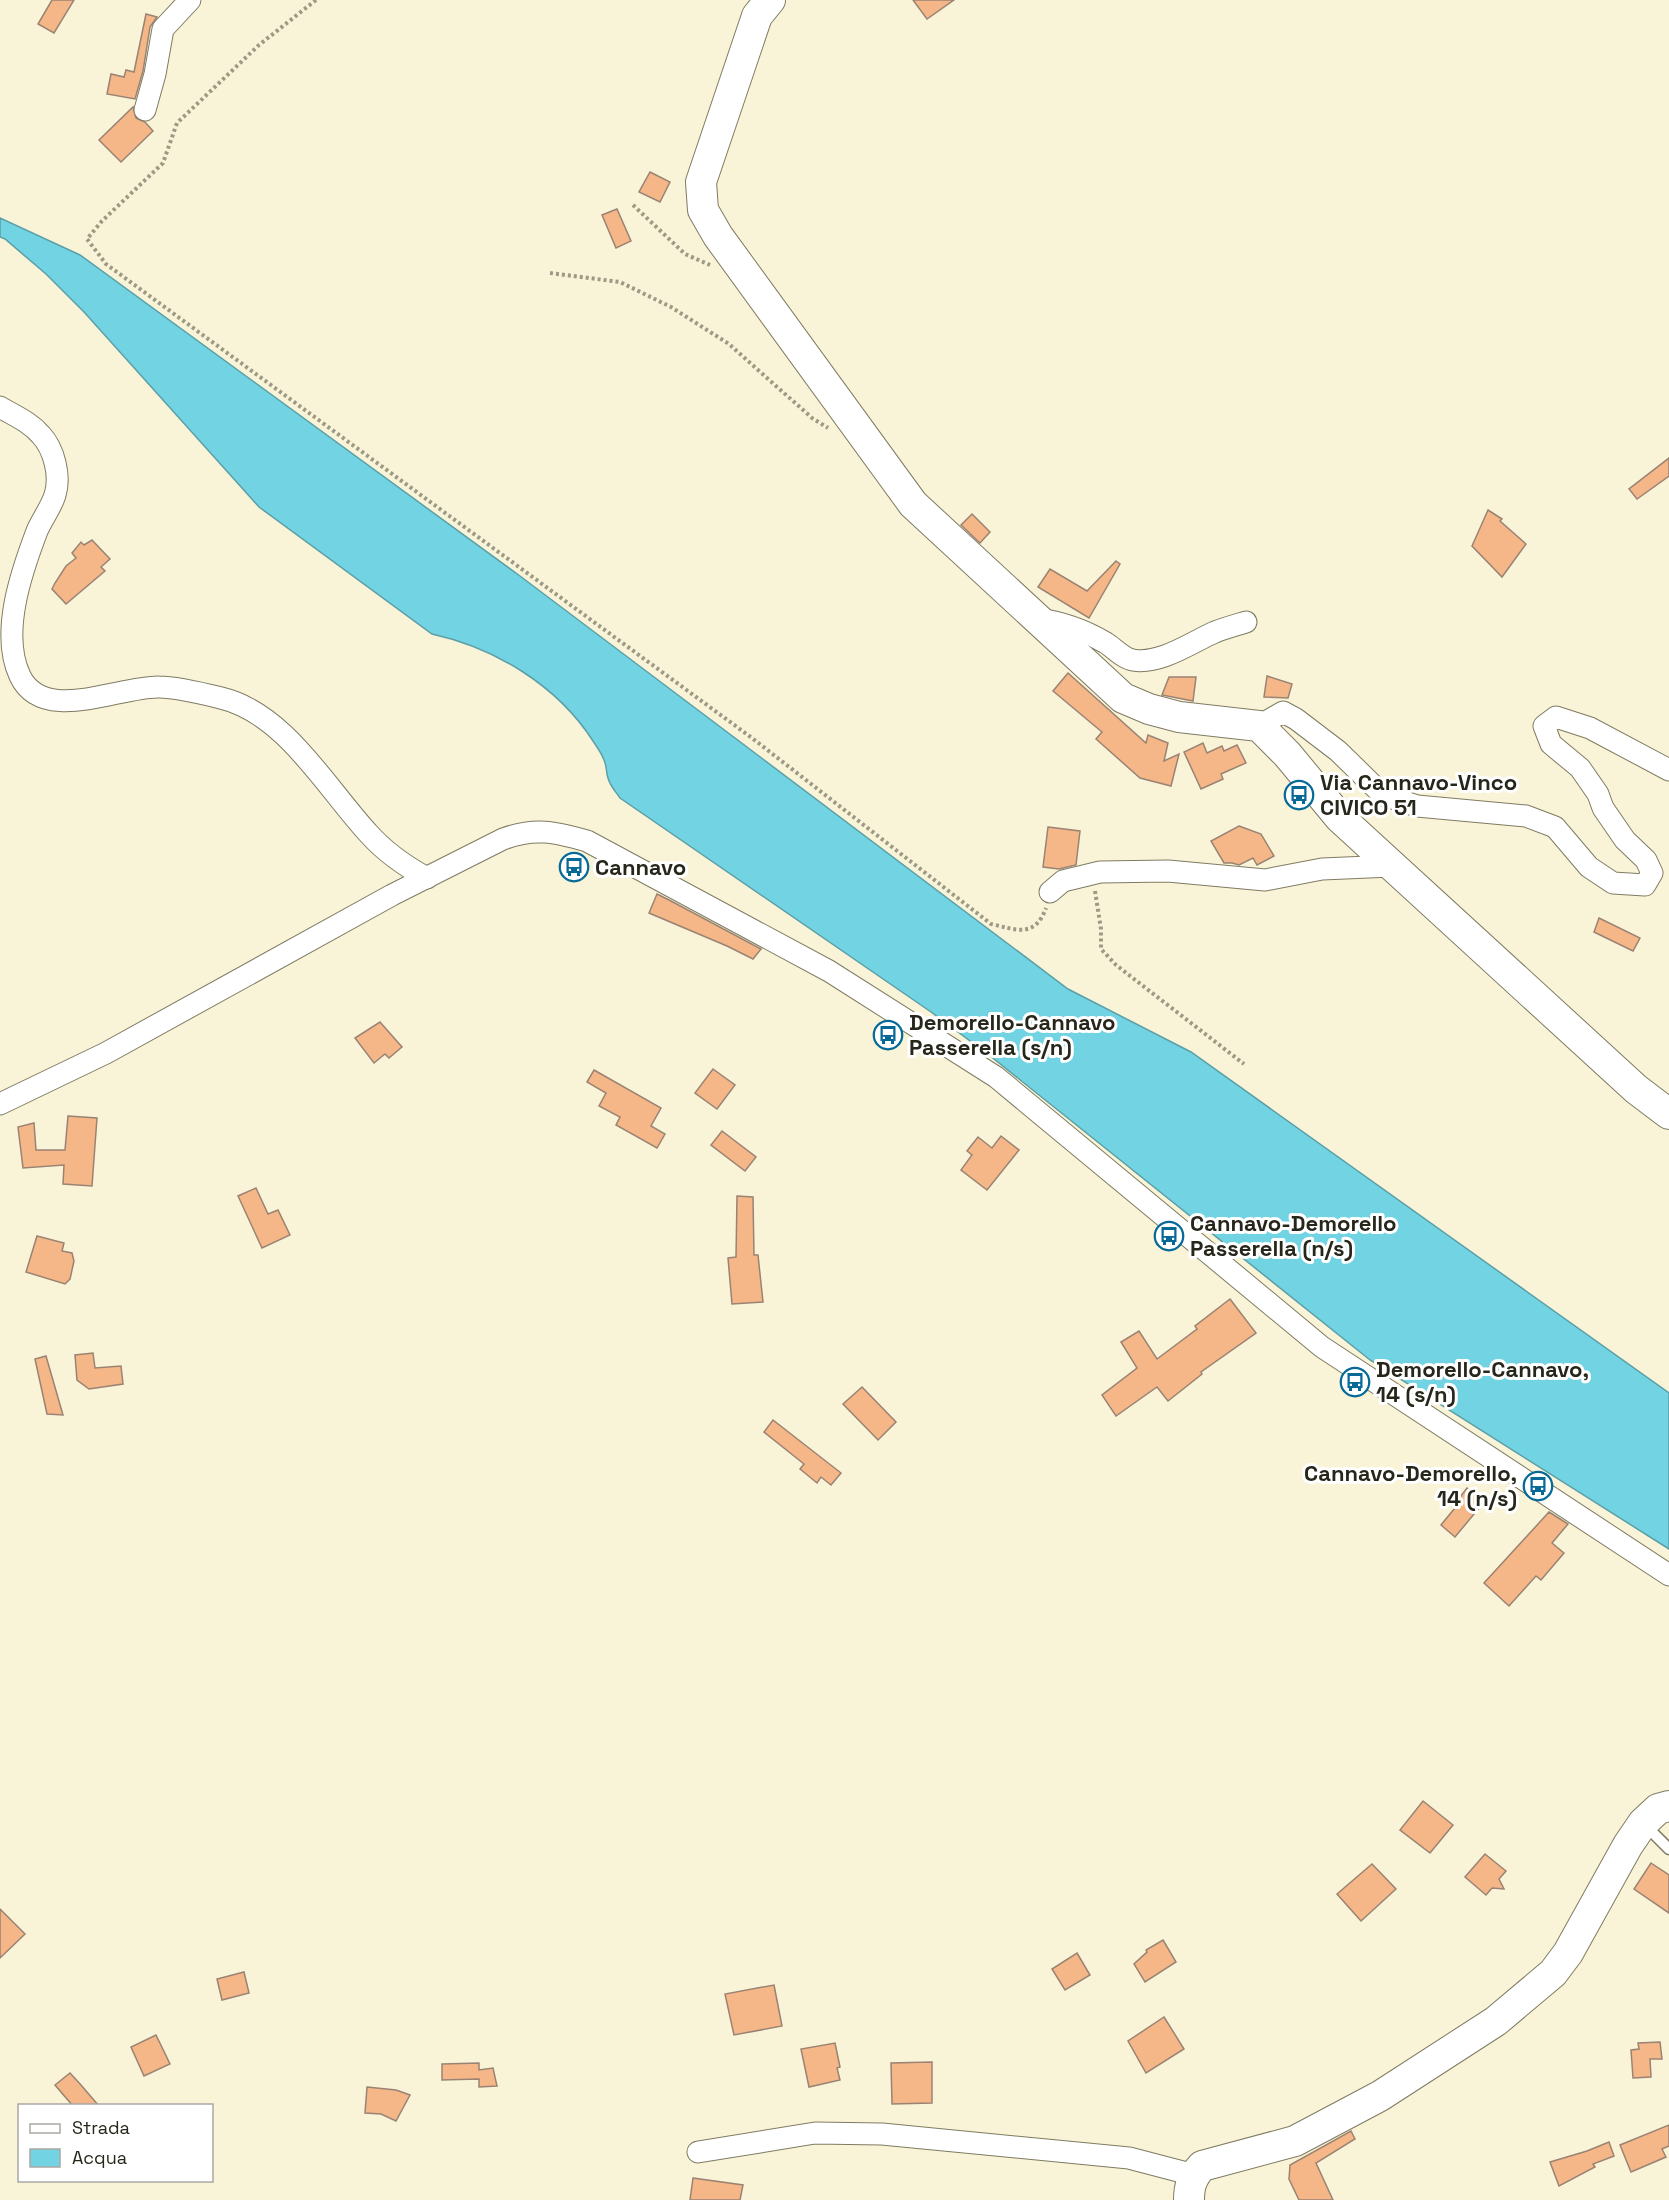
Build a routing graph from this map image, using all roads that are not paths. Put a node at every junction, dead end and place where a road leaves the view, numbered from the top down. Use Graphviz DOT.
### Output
graph roads {
  1 [pos="190,0"];
  2 [pos="770,0"];
  3 [pos="145,110"];
  4 [pos="0,407"];
  5 [pos="1037,619"];
  6 [pos="1246,622"];
  7 [pos="1259,726"];
  8 [pos="1669,770"];
  9 [pos="1392,866"];
  10 [pos="427,878"];
  11 [pos="1050,892"];
  12 [pos="0,1104"];
  13 [pos="1669,1114"];
  14 [pos="1669,1575"];
  15 [pos="1669,1806"];
  16 [pos="1643,1823"];
  17 [pos="1669,1849"];
  18 [pos="698,2152"];
  19 [pos="1191,2188"];
  1 -- 3 [label="street"];
  2 -- 5 [label="street"];
  4 -- 10 [label="street"];
  5 -- 6 [label="street"];
  5 -- 7 [label="street"];
  7 -- 8 [label="street"];
  7 -- 9 [label="street"];
  9 -- 11 [label="street"];
  9 -- 13 [label="street"];
  10 -- 12 [label="street"];
  10 -- 14 [label="street"];
  15 -- 16 [label="street"];
  16 -- 17 [label="lane"];
  16 -- 19 [label="street"];
  18 -- 19 [label="street"];
}
